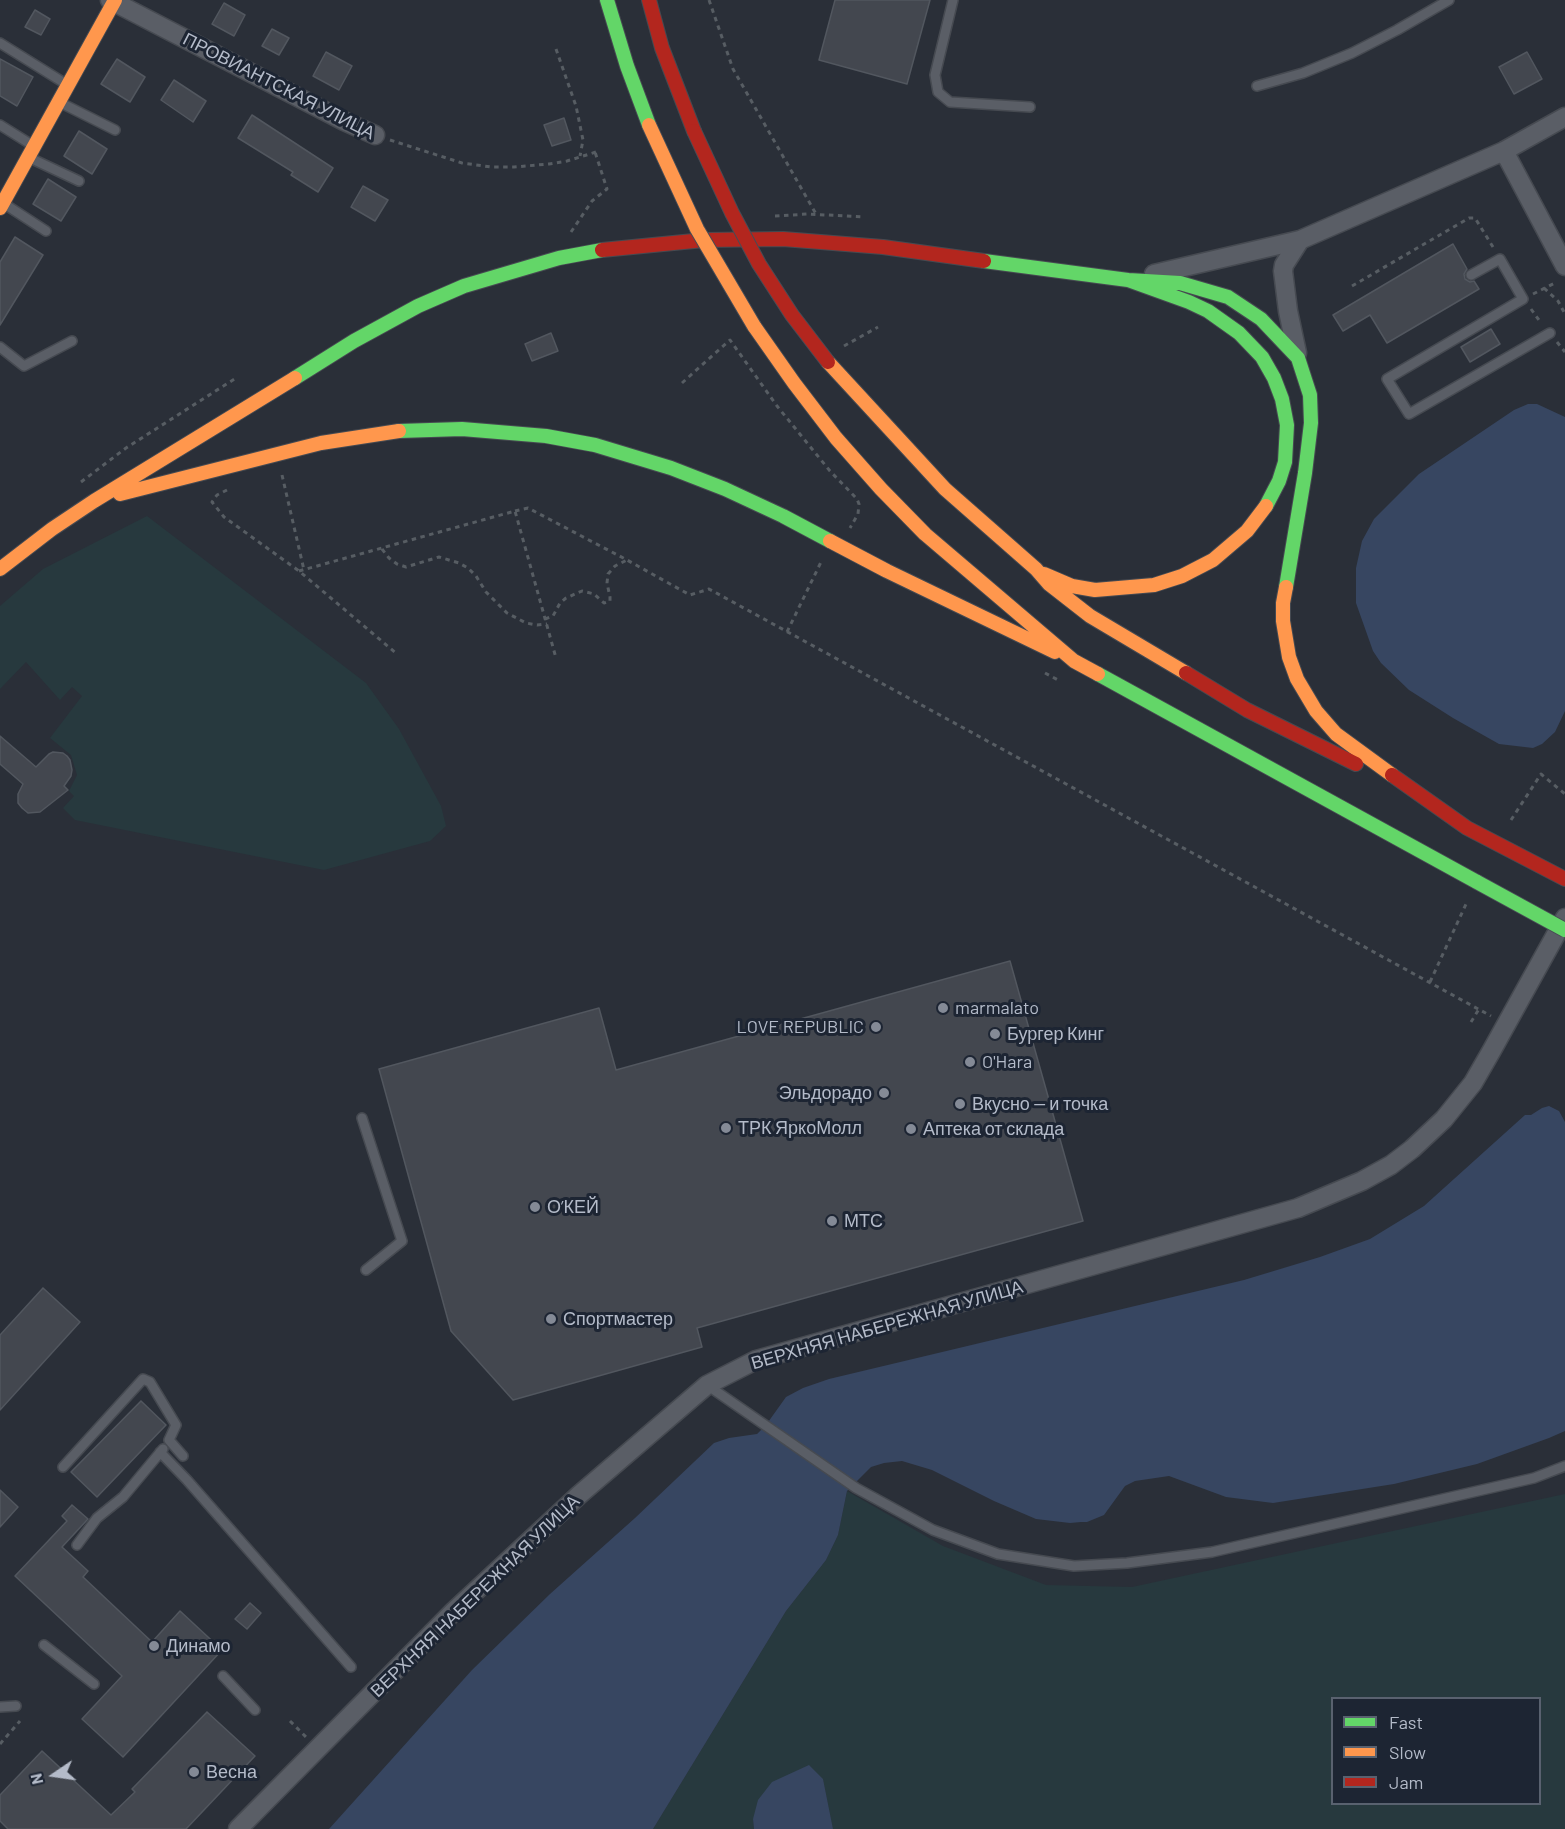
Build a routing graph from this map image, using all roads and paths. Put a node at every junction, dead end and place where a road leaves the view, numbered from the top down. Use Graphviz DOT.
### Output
graph roads {
  1 [pos="607,0"];
  2 [pos="649,0"];
  3 [pos="709,0"];
  4 [pos="953,0"];
  5 [pos="1449,0"];
  6 [pos="113,1"];
  7 [pos="0,43"];
  8 [pos="556,49"];
  9 [pos="68,85"];
  10 [pos="1257,86"];
  11 [pos="59,102"];
  12 [pos="1030,106"];
  13 [pos="1565,117"];
  14 [pos="0,125"];
  15 [pos="116,130"];
  16 [pos="375,135"];
  17 [pos="31,151"];
  18 [pos="1504,151"];
  19 [pos="580,157"];
  20 [pos="79,181"];
  21 [pos="1,205"];
  22 [pos="816,214"];
  23 [pos="773,216"];
  24 [pos="864,217"];
  25 [pos="46,231"];
  26 [pos="571,232"];
  27 [pos="1300,240"];
  28 [pos="1500,259"];
  29 [pos="1565,266"];
  30 [pos="1471,275"];
  31 [pos="1565,277"];
  32 [pos="1128,280"];
  33 [pos="1352,286"];
  34 [pos="1544,288"];
  35 [pos="1523,299"];
  36 [pos="1565,314"];
  37 [pos="878,327"];
  38 [pos="1550,333"];
  39 [pos="72,340"];
  40 [pos="0,347"];
  41 [pos="843,347"];
  42 [pos="1565,352"];
  43 [pos="1298,358"];
  44 [pos="236,378"];
  45 [pos="682,383"];
  46 [pos="280,466"];
  47 [pos="234,487"];
  48 [pos="72,488"];
  49 [pos="94,501"];
  50 [pos="515,511"];
  51 [pos="846,535"];
  52 [pos="382,548"];
  53 [pos="825,553"];
  54 [pos="627,560"];
  55 [pos="0,569"];
  56 [pos="1035,569"];
  57 [pos="301,571"];
  58 [pos="546,622"];
  59 [pos="787,632"];
  60 [pos="397,654"];
  61 [pos="556,658"];
  62 [pos="1074,661"];
  63 [pos="1565,794"];
  64 [pos="1422,797"];
  65 [pos="1511,820"];
  66 [pos="1565,879"];
  67 [pos="1468,899"];
  68 [pos="1565,917"];
  69 [pos="1565,930"];
  70 [pos="1430,982"];
  71 [pos="1479,1009"];
  72 [pos="1471,1022"];
  73 [pos="1507,1024"];
  74 [pos="362,1118"];
  75 [pos="366,1270"];
  76 [pos="707,1385"];
  77 [pos="170,1440"];
  78 [pos="160,1452"];
  79 [pos="183,1456"];
  80 [pos="1565,1466"];
  81 [pos="63,1467"];
  82 [pos="77,1545"];
  83 [pos="44,1645"];
  84 [pos="351,1667"];
  85 [pos="224,1676"];
  86 [pos="94,1684"];
  87 [pos="16,1706"];
  88 [pos="0,1707"];
  89 [pos="255,1710"];
  90 [pos="20,1721"];
  91 [pos="0,1744"];
  92 [pos="238,1829"];
  1 -- 62 [label="main road, bridge"];
  2 -- 56 [label="main road, bridge"];
  3 -- 22 [label="path"];
  4 -- 12 [label="lane"];
  5 -- 10 [label="lane"];
  6 -- 9 [label="main road"];
  6 -- 16 [label="street, ПРОВИАНТСКАЯ УЛИЦА"];
  7 -- 9 [label="lane"];
  8 -- 19 [label="path"];
  9 -- 11 [label="main road"];
  11 -- 15 [label="lane"];
  11 -- 17 [label="main road"];
  13 -- 18 [label="street"];
  14 -- 17 [label="lane"];
  16 -- 19 [label="path, ПРОВИАНТСКАЯ УЛИЦА"];
  17 -- 20 [label="lane"];
  17 -- 21 [label="main road"];
  18 -- 27 [label="street"];
  18 -- 29 [label="street"];
  19 -- 26 [label="path"];
  21 -- 25 [label="lane"];
  22 -- 23 [label="path"];
  22 -- 24 [label="path"];
  27 -- 32 [label="street"];
  27 -- 43 [label="street"];
  28 -- 30 [label="lane"];
  28 -- 33 [label="path"];
  28 -- 35 [label="lane"];
  31 -- 34 [label="path"];
  32 -- 43 [label="main road"];
  32 -- 49 [label="main road"];
  32 -- 56 [label="main road"];
  34 -- 35 [label="path"];
  34 -- 36 [label="path"];
  35 -- 38 [label="path"];
  35 -- 38 [label="lane"];
  37 -- 41 [label="path"];
  38 -- 42 [label="path"];
  39 -- 40 [label="lane"];
  43 -- 64 [label="main road"];
  44 -- 48 [label="path"];
  45 -- 51 [label="path"];
  46 -- 57 [label="path"];
  47 -- 57 [label="path"];
  49 -- 55 [label="main road"];
  49 -- 62 [label="main road"];
  50 -- 52 [label="path"];
  50 -- 54 [label="path"];
  50 -- 58 [label="path"];
  52 -- 57 [label="path"];
  52 -- 58 [label="path"];
  53 -- 59 [label="path"];
  54 -- 58 [label="path"];
  54 -- 59 [label="path"];
  56 -- 64 [label="main road"];
  57 -- 60 [label="path"];
  58 -- 61 [label="path"];
  59 -- 70 [label="path"];
  62 -- 69 [label="main road, bridge"];
  63 -- 65 [label="path"];
  64 -- 66 [label="main road"];
  67 -- 70 [label="path"];
  68 -- 73 [label="street, ВЕРХНЯЯ НАБЕРЕЖНАЯ УЛИЦА"];
  70 -- 71 [label="path"];
  71 -- 72 [label="path"];
  71 -- 73 [label="path"];
  73 -- 76 [label="street, ВЕРХНЯЯ НАБЕРЕЖНАЯ УЛИЦА"];
  74 -- 75 [label="lane"];
  76 -- 80 [label="lane"];
  76 -- 92 [label="street, ВЕРХНЯЯ НАБЕРЕЖНАЯ УЛИЦА"];
  77 -- 78 [label="lane"];
  77 -- 79 [label="lane"];
  77 -- 81 [label="lane"];
  78 -- 82 [label="lane"];
  78 -- 84 [label="lane"];
  83 -- 86 [label="lane"];
  85 -- 89 [label="lane"];
  87 -- 88 [label="lane"];
  90 -- 91 [label="path"];
}
